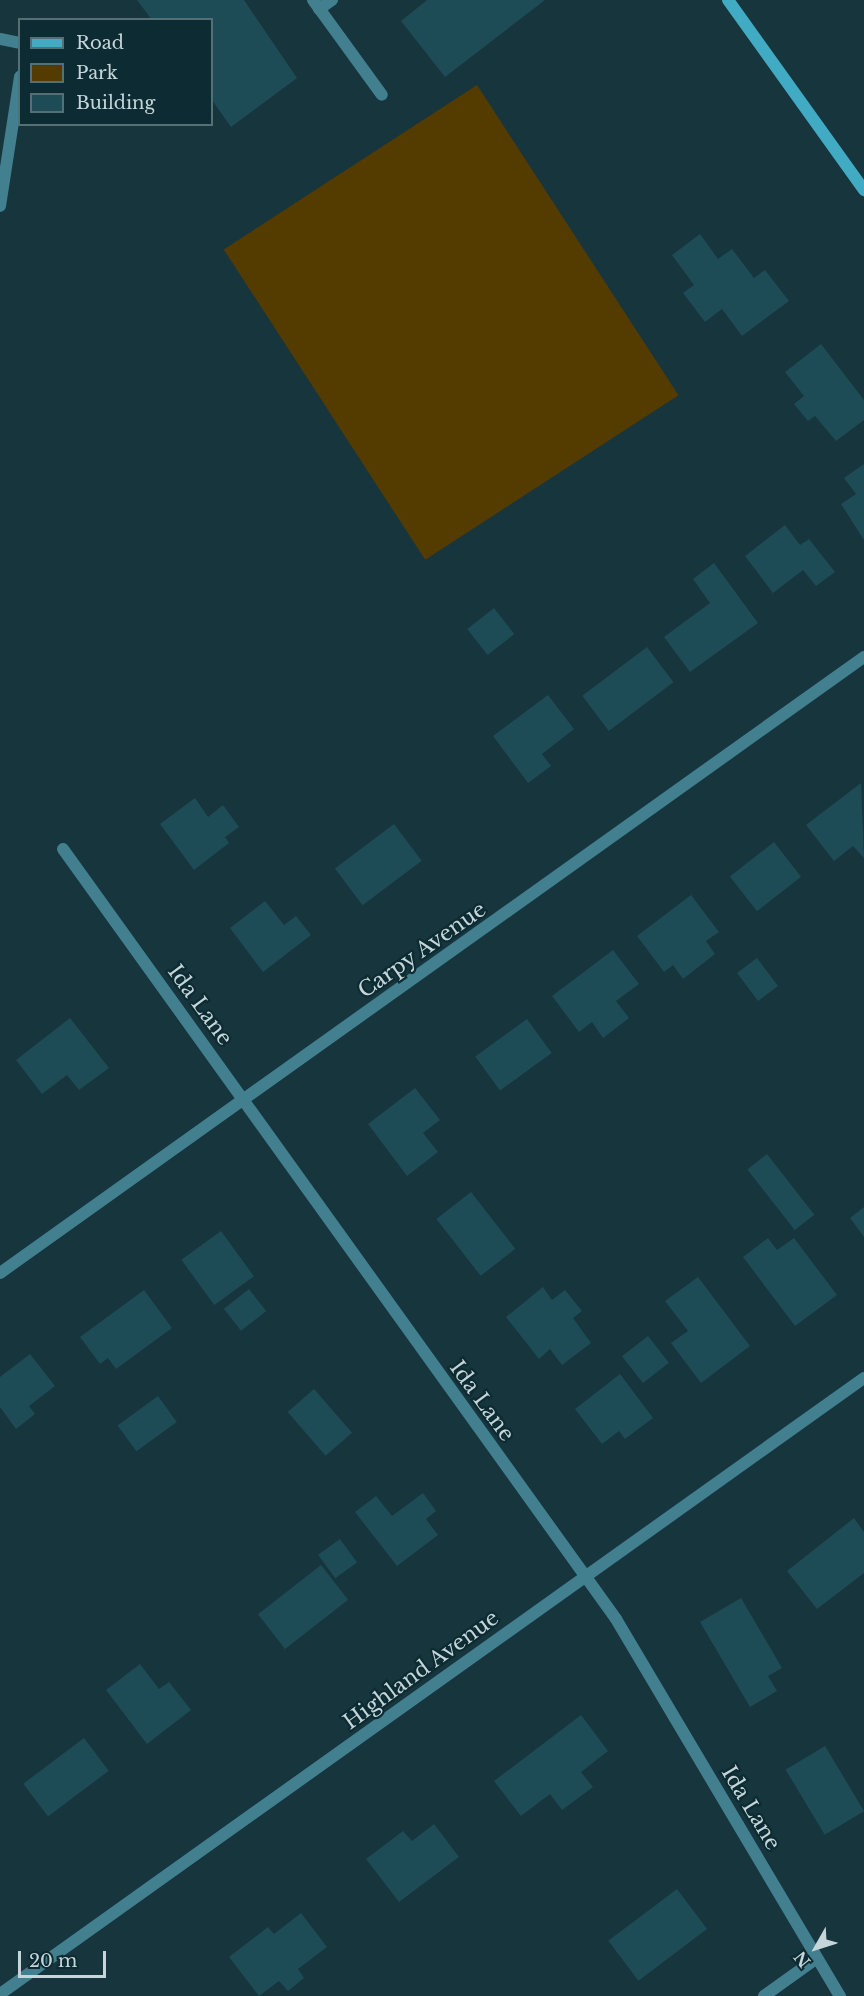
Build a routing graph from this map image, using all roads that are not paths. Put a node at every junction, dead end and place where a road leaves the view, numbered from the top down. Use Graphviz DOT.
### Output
graph roads {
  1 [pos="332,0"];
  2 [pos="728,0"];
  3 [pos="316,4"];
  4 [pos="0,39"];
  5 [pos="18,43"];
  6 [pos="18,90"];
  7 [pos="382,95"];
  8 [pos="864,190"];
  9 [pos="0,206"];
  10 [pos="864,657"];
  11 [pos="63,849"];
  12 [pos="244,1100"];
  13 [pos="0,1273"];
  14 [pos="864,1378"];
  15 [pos="586,1576"];
  16 [pos="817,1958"];
  17 [pos="0,1994"];
  18 [pos="764,1996"];
  19 [pos="840,1996"];
  1 -- 3 [label="street"];
  2 -- 8 [label="street"];
  3 -- 7 [label="street"];
  4 -- 5 [label="street"];
  6 -- 9 [label="street"];
  10 -- 12 [label="street, Carpy Avenue"];
  11 -- 12 [label="street, Ida Lane"];
  12 -- 13 [label="street, Carpy Avenue"];
  12 -- 15 [label="street, Ida Lane"];
  14 -- 15 [label="street, Highland Avenue"];
  15 -- 16 [label="street, Ida Lane"];
  15 -- 17 [label="street, Highland Avenue"];
  16 -- 18 [label="street"];
  16 -- 19 [label="street, Ida Lane"];
}
